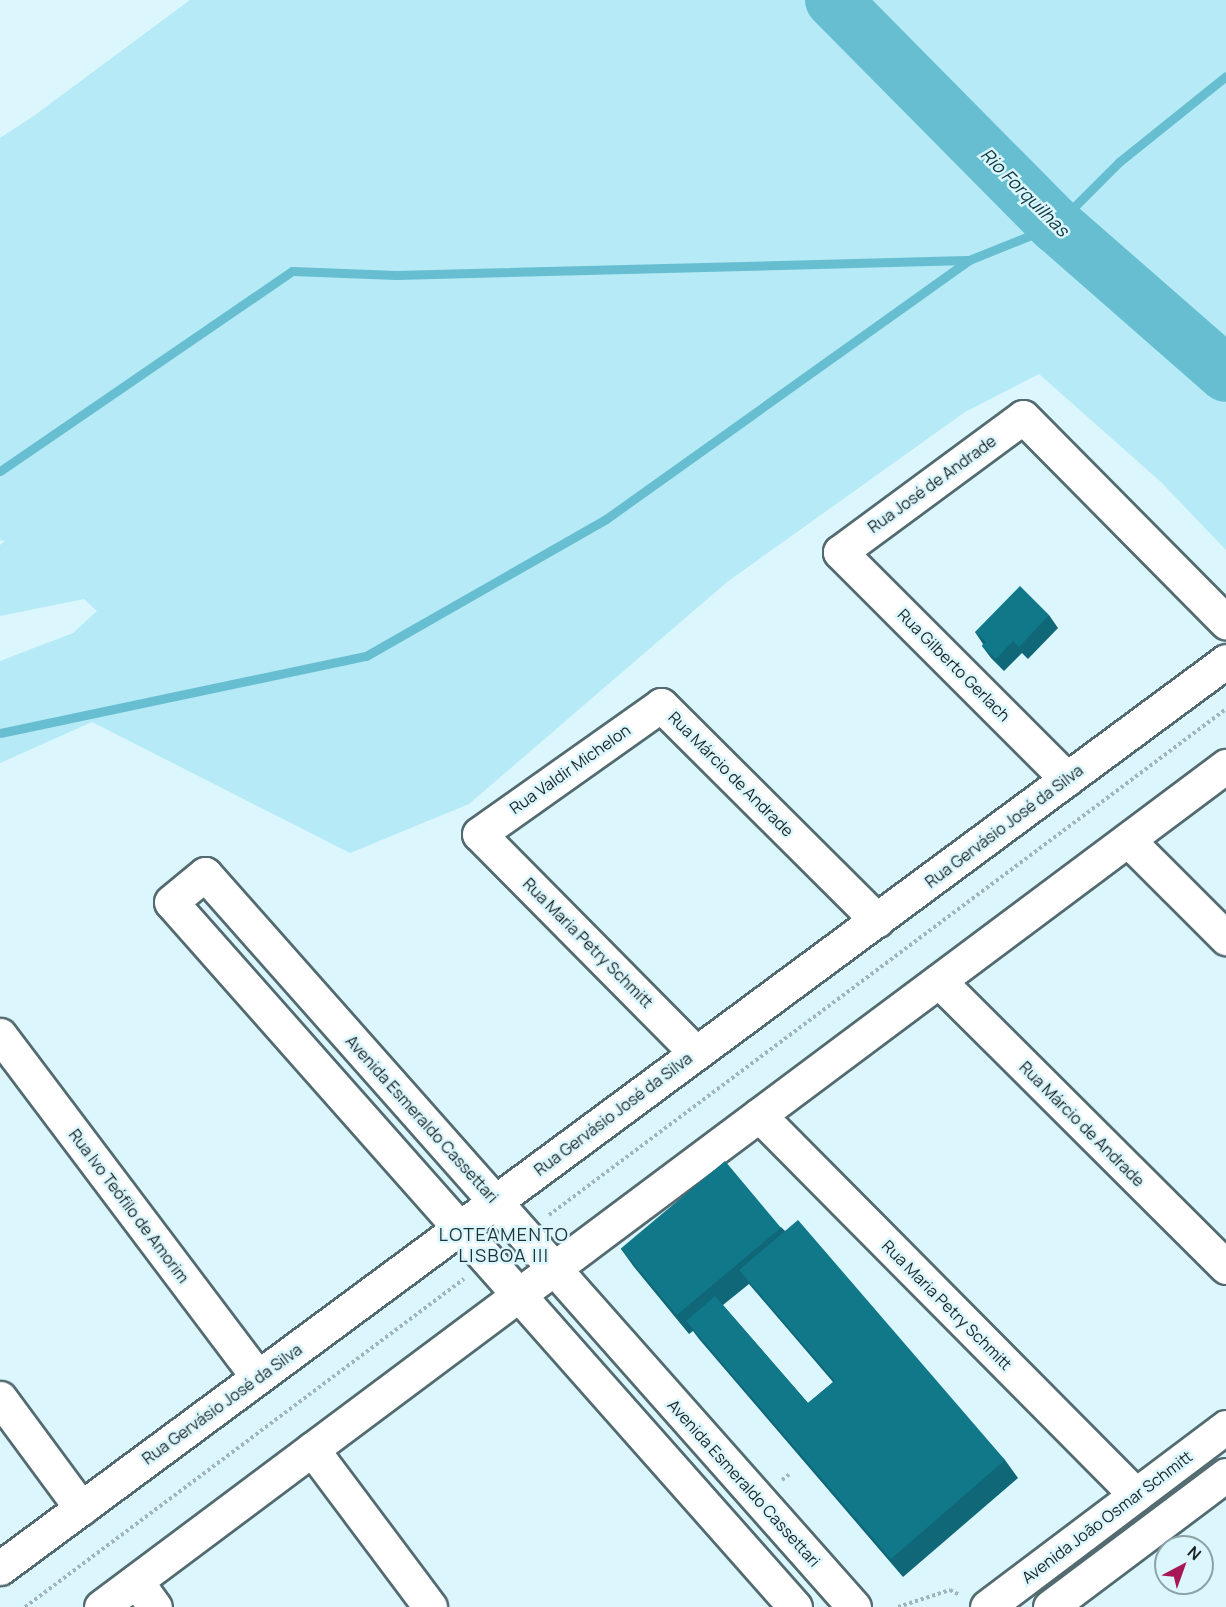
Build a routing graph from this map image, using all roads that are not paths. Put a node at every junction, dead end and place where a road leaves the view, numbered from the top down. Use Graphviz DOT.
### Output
graph roads {
  1 [pos="840,552"];
  2 [pos="1226,622"];
  3 [pos="1226,661"];
  4 [pos="661,705"];
  5 [pos="1226,766"];
  6 [pos="1067,779"];
  7 [pos="479,834"];
  8 [pos="1128,840"];
  9 [pos="877,920"];
  10 [pos="1226,938"];
  11 [pos="939,981"];
  12 [pos="0,1035"];
  13 [pos="696,1053"];
  14 [pos="759,1115"];
  15 [pos="495,1202"];
  16 [pos="460,1228"];
  17 [pos="1226,1267"];
  18 [pos="554,1268"];
  19 [pos="519,1295"];
  20 [pos="258,1377"];
  21 [pos="0,1398"];
  22 [pos="1226,1427"];
  23 [pos="312,1449"];
  24 [pos="1226,1475"];
  25 [pos="1136,1495"];
  26 [pos="81,1508"];
  27 [pos="0,1568"];
  28 [pos="136,1581"];
  29 [pos="975,1601"];
  30 [pos="101,1607"];
  31 [pos="155,1607"];
  32 [pos="430,1607"];
  33 [pos="795,1607"];
  34 [pos="854,1607"];
  35 [pos="1050,1607"];
  1 -- 2 [label="street, Rua José de Andrade"];
  1 -- 6 [label="street, Rua Gilberto Gerlach"];
  3 -- 6 [label="street, Rua Gervásio José da Silva"];
  4 -- 7 [label="street, Rua Valdir Michelon"];
  4 -- 9 [label="street, Rua Márcio de Andrade"];
  5 -- 8 [label="street"];
  6 -- 9 [label="street, Rua Gervásio José da Silva"];
  7 -- 13 [label="street, Rua Maria Petry Schmitt"];
  8 -- 10 [label="street"];
  8 -- 11 [label="street"];
  9 -- 13 [label="street, Rua Gervásio José da Silva"];
  11 -- 14 [label="street"];
  11 -- 17 [label="street, Rua Márcio de Andrade"];
  12 -- 20 [label="street, Rua Ivo Teófilo de Amorim"];
  13 -- 15 [label="street, Rua Gervásio José da Silva"];
  14 -- 18 [label="street"];
  14 -- 25 [label="street, Rua Maria Petry Schmitt"];
  15 -- 16 [label="street, Rua Gervásio José da Silva"];
  15 -- 16 [label="street, Avenida Esmeraldo Cassettari"];
  15 -- 18 [label="street, Avenida Esmeraldo Cassettari"];
  16 -- 19 [label="street"];
  16 -- 20 [label="street, Rua Gervásio José da Silva"];
  18 -- 19 [label="street"];
  18 -- 34 [label="street, Avenida Esmeraldo Cassettari"];
  19 -- 23 [label="street"];
  19 -- 33 [label="street"];
  20 -- 26 [label="street, Rua Gervásio José da Silva"];
  21 -- 26 [label="street"];
  22 -- 25 [label="street, Avenida João Osmar Schmitt"];
  23 -- 28 [label="street"];
  23 -- 32 [label="street"];
  24 -- 35 [label="street"];
  25 -- 29 [label="street, Avenida João Osmar Schmitt"];
  26 -- 27 [label="street, Rua Gervásio José da Silva"];
  28 -- 30 [label="street"];
  28 -- 31 [label="street"];
}
